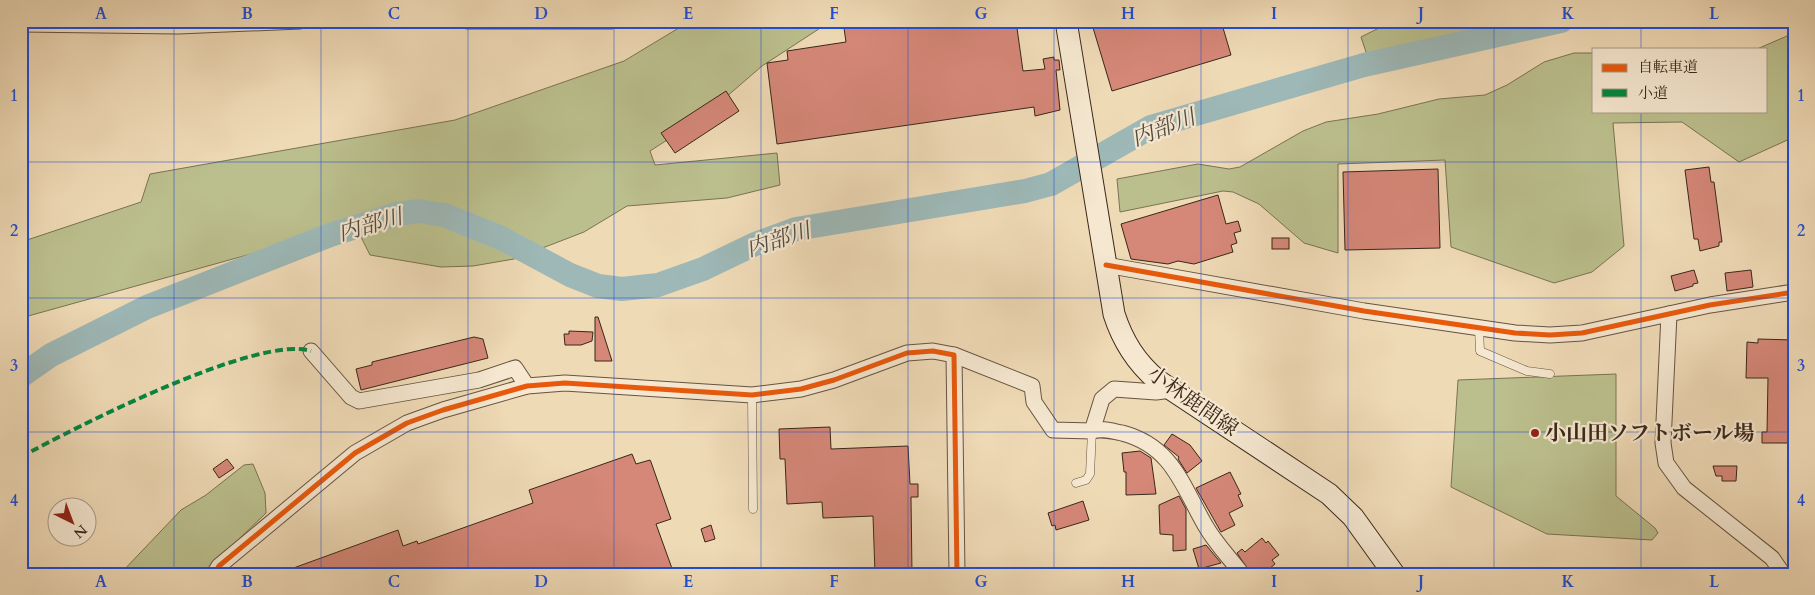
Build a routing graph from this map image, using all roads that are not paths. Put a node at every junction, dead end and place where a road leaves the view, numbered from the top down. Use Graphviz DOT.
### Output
graph roads {
  1 [pos="300,21"];
  2 [pos="467,21"];
  3 [pos="612,21"];
  4 [pos="1066,21"];
  5 [pos="21,24"];
  6 [pos="1106,265"];
  7 [pos="1794,292"];
  8 [pos="1668,314"];
  9 [pos="1479,328"];
  10 [pos="311,351"];
  11 [pos="954,355"];
  12 [pos="1550,374"];
  13 [pos="527,386"];
  14 [pos="1171,390"];
  15 [pos="752,395"];
  16 [pos="1092,432"];
  17 [pos="1076,483"];
  18 [pos="753,509"];
  19 [pos="214,574"];
  20 [pos="957,574"];
  21 [pos="1242,574"];
  22 [pos="1394,574"];
  23 [pos="1782,574"];
  1 -- 5 [label="street"];
  2 -- 3 [label="street"];
  4 -- 6 [label="main road, 小林鹿間線"];
  6 -- 9 [label="street"];
  6 -- 14 [label="main road, 小林鹿間線"];
  7 -- 8 [label="street"];
  8 -- 9 [label="street"];
  8 -- 23 [label="street"];
  9 -- 12 [label="lane"];
  10 -- 13 [label="street"];
  11 -- 15 [label="street"];
  11 -- 16 [label="street"];
  11 -- 20 [label="street"];
  13 -- 15 [label="street"];
  13 -- 19 [label="street"];
  14 -- 16 [label="street"];
  14 -- 22 [label="main road, 小林鹿間線"];
  15 -- 18 [label="lane"];
  16 -- 17 [label="lane"];
  16 -- 21 [label="street"];
}
